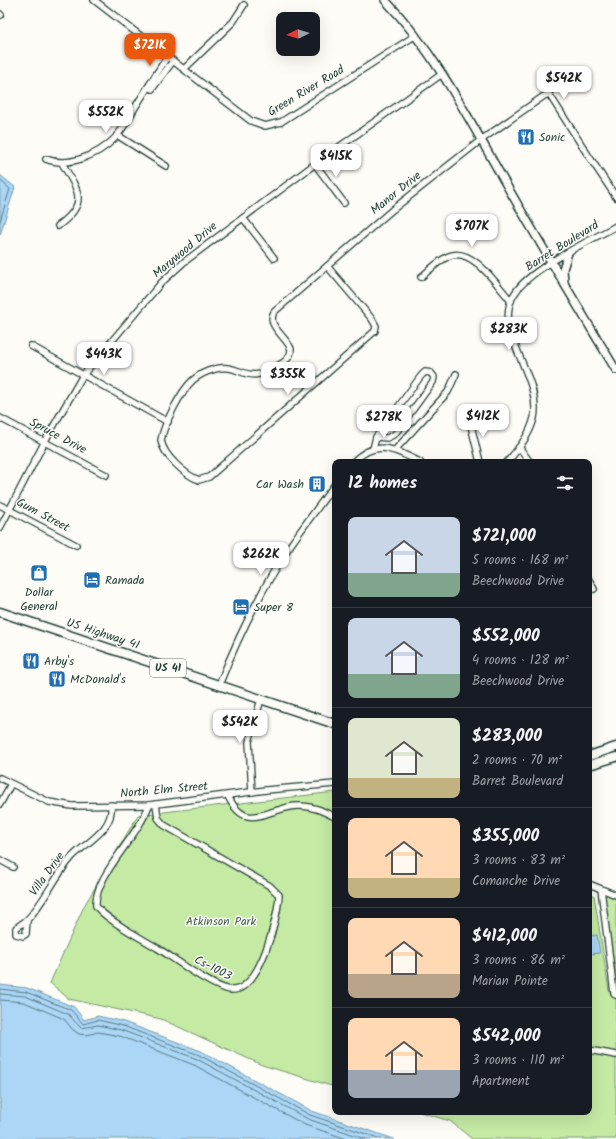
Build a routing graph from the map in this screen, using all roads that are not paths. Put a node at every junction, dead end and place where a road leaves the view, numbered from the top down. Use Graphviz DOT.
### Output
graph roads {
  1 [pos="94,0"];
  2 [pos="385,0"];
  3 [pos="244,5"];
  4 [pos="416,35"];
  5 [pos="167,57"];
  6 [pos="173,61"];
  7 [pos="184,69"];
  8 [pos="442,74"];
  9 [pos="148,87"];
  10 [pos="118,135"];
  11 [pos="481,140"];
  12 [pos="46,159"];
  13 [pos="62,163"];
  14 [pos="315,164"];
  15 [pos="166,166"];
  16 [pos="616,197"];
  17 [pos="344,203"];
  18 [pos="243,218"];
  19 [pos="58,226"];
  20 [pos="616,226"];
  21 [pos="568,253"];
  22 [pos="274,258"];
  23 [pos="551,263"];
  24 [pos="327,266"];
  25 [pos="421,277"];
  26 [pos="565,286"];
  27 [pos="510,301"];
  28 [pos="31,346"];
  29 [pos="616,370"];
  30 [pos="456,374"];
  31 [pos="83,375"];
  32 [pos="0,418"];
  33 [pos="469,418"];
  34 [pos="168,422"];
  35 [pos="376,436"];
  36 [pos="45,441"];
  37 [pos="519,447"];
  38 [pos="373,449"];
  39 [pos="395,450"];
  40 [pos="356,459"];
  41 [pos="414,459"];
  42 [pos="479,459"];
  43 [pos="509,459"];
  44 [pos="528,459"];
  45 [pos="106,474"];
  46 [pos="332,488"];
  47 [pos="0,505"];
  48 [pos="10,510"];
  49 [pos="0,528"];
  50 [pos="76,545"];
  51 [pos="592,585"];
  52 [pos="594,589"];
  53 [pos="0,612"];
  54 [pos="219,685"];
  55 [pos="261,699"];
  56 [pos="332,723"];
  57 [pos="616,746"];
  58 [pos="592,755"];
  59 [pos="616,757"];
  60 [pos="592,764"];
  61 [pos="0,778"];
  62 [pos="11,784"];
  63 [pos="332,784"];
  64 [pos="252,792"];
  65 [pos="228,796"];
  66 [pos="0,804"];
  67 [pos="156,804"];
  68 [pos="150,805"];
  69 [pos="112,806"];
  70 [pos="332,816"];
  71 [pos="0,860"];
  72 [pos="13,867"];
  73 [pos="592,886"];
  74 [pos="601,890"];
  75 [pos="616,895"];
  76 [pos="27,920"];
  77 [pos="616,995"];
  78 [pos="592,1051"];
  79 [pos="616,1055"];
  1 -- 5 [label="street, Green River Road"];
  2 -- 4 [label="main road"];
  3 -- 7 [label="street"];
  4 -- 7 [label="street, Green River Road"];
  4 -- 8 [label="main road"];
  5 -- 6 [label="street, Green River Road"];
  5 -- 9 [label="street"];
  6 -- 7 [label="street, Green River Road"];
  6 -- 9 [label="street"];
  8 -- 11 [label="main road"];
  8 -- 14 [label="street, Marywood Drive"];
  9 -- 10 [label="street"];
  10 -- 13 [label="street"];
  10 -- 15 [label="street"];
  11 -- 16 [label="street, Manor Drive"];
  11 -- 23 [label="main road"];
  11 -- 24 [label="street, Manor Drive"];
  12 -- 13 [label="street"];
  13 -- 19 [label="street"];
  14 -- 17 [label="street"];
  14 -- 18 [label="street, Marywood Drive"];
  18 -- 22 [label="street"];
  18 -- 31 [label="street, Marywood Drive"];
  20 -- 21 [label="street, Barret Boulevard"];
  21 -- 23 [label="street, Barret Boulevard"];
  21 -- 26 [label="main road"];
  23 -- 26 [label="main road"];
  23 -- 27 [label="street, Barret Boulevard"];
  24 -- 34 [label="street, Manor Drive"];
  24 -- 34 [label="street"];
  25 -- 27 [label="street"];
  26 -- 29 [label="main road"];
  27 -- 37 [label="street"];
  28 -- 31 [label="street"];
  30 -- 39 [label="street"];
  31 -- 34 [label="street"];
  31 -- 36 [label="street, Marywood Drive"];
  32 -- 36 [label="street, Spruce Drive"];
  33 -- 42 [label="street"];
  35 -- 35 [label="street"];
  35 -- 38 [label="street"];
  36 -- 45 [label="street, Spruce Drive"];
  36 -- 48 [label="street, Marywood Drive"];
  37 -- 43 [label="street"];
  37 -- 44 [label="street"];
  38 -- 39 [label="street"];
  38 -- 40 [label="street"];
  39 -- 41 [label="street"];
  46 -- 54 [label="street"];
  47 -- 48 [label="street, Gum Street"];
  48 -- 49 [label="street, Marywood Drive"];
  48 -- 50 [label="street, Gum Street"];
  51 -- 52 [label="street"];
  53 -- 54 [label="highway, US Highway 41 / US 41"];
  54 -- 55 [label="highway, US Highway 41 / US 41"];
  55 -- 56 [label="highway, US Highway 41 / US 41"];
  55 -- 64 [label="street"];
  57 -- 58 [label="highway"];
  59 -- 60 [label="highway"];
  61 -- 62 [label="street, North Elm Street"];
  62 -- 66 [label="street"];
  62 -- 69 [label="street, North Elm Street"];
  63 -- 64 [label="street, North Elm Street"];
  64 -- 65 [label="street, North Elm Street"];
  65 -- 67 [label="street, North Elm Street"];
  65 -- 70 [label="street"];
  67 -- 68 [label="street, North Elm Street"];
  67 -- 68 [label="street, Cs-1003"];
  68 -- 69 [label="street, North Elm Street"];
  69 -- 76 [label="street, Villa Drive"];
  71 -- 72 [label="street"];
  73 -- 74 [label="street"];
  74 -- 75 [label="street"];
  74 -- 77 [label="street"];
  78 -- 79 [label="street"];
}
